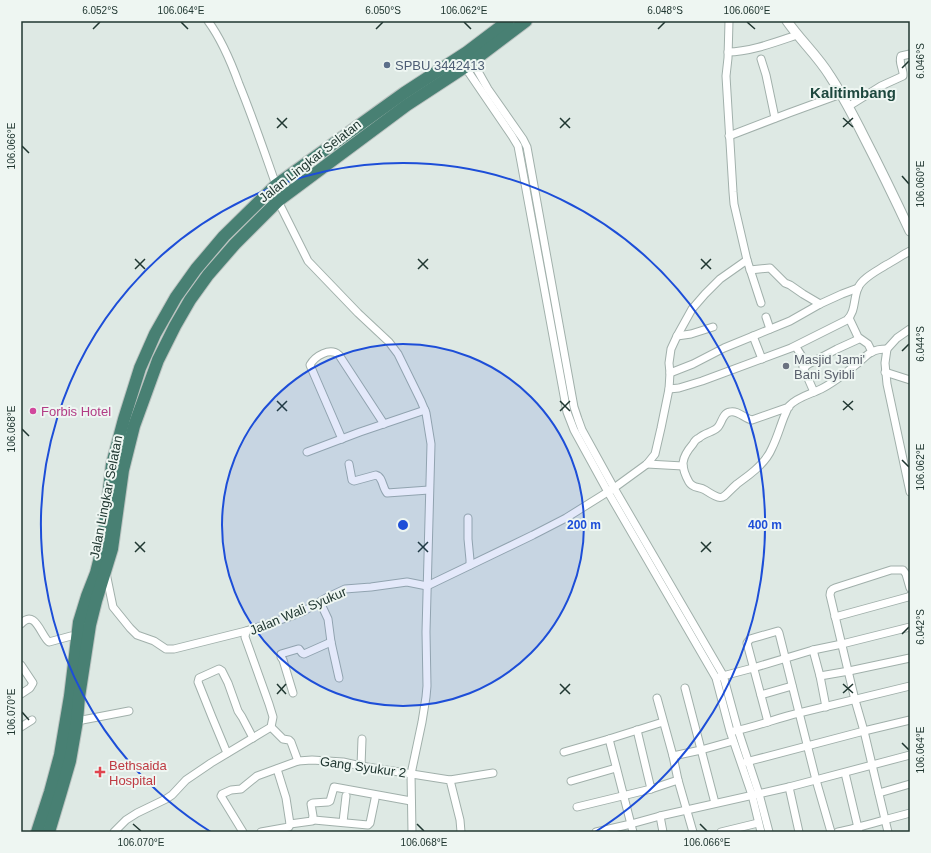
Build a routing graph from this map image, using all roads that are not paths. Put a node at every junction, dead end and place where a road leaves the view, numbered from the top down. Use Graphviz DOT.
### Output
graph roads {
  1 [pos="508,21"];
  2 [pos="526,21"];
  3 [pos="729,21"];
  4 [pos="787,21"];
  5 [pos="210,22"];
  6 [pos="797,35"];
  7 [pos="728,52"];
  8 [pos="910,54"];
  9 [pos="467,59"];
  10 [pos="761,59"];
  11 [pos="841,94"];
  12 [pos="849,106"];
  13 [pos="775,118"];
  14 [pos="729,136"];
  15 [pos="276,185"];
  16 [pos="278,201"];
  17 [pos="910,231"];
  18 [pos="910,250"];
  19 [pos="747,260"];
  20 [pos="750,270"];
  21 [pos="858,288"];
  22 [pos="761,302"];
  23 [pos="820,304"];
  24 [pos="766,316"];
  25 [pos="849,318"];
  26 [pos="713,327"];
  27 [pos="770,328"];
  28 [pos="910,329"];
  29 [pos="677,336"];
  30 [pos="753,336"];
  31 [pos="859,339"];
  32 [pos="796,346"];
  33 [pos="884,349"];
  34 [pos="872,352"];
  35 [pos="762,359"];
  36 [pos="805,366"];
  37 [pos="885,372"];
  38 [pos="670,373"];
  39 [pos="910,380"];
  40 [pos="669,389"];
  41 [pos="814,392"];
  42 [pos="789,406"];
  43 [pos="425,410"];
  44 [pos="384,424"];
  45 [pos="342,439"];
  46 [pos="307,452"];
  47 [pos="349,464"];
  48 [pos="647,464"];
  49 [pos="682,466"];
  50 [pos="430,490"];
  51 [pos="611,490"];
  52 [pos="910,492"];
  53 [pos="468,518"];
  54 [pos="470,565"];
  55 [pos="101,574"];
  56 [pos="427,586"];
  57 [pos="910,588"];
  58 [pos="910,596"];
  59 [pos="320,602"];
  60 [pos="835,617"];
  61 [pos="22,621"];
  62 [pos="910,627"];
  63 [pos="246,631"];
  64 [pos="71,636"];
  65 [pos="704,641"];
  66 [pos="331,642"];
  67 [pos="842,644"];
  68 [pos="696,645"];
  69 [pos="813,650"];
  70 [pos="786,658"];
  71 [pos="910,658"];
  72 [pos="21,665"];
  73 [pos="753,668"];
  74 [pos="849,671"];
  75 [pos="719,676"];
  76 [pos="820,676"];
  77 [pos="339,678"];
  78 [pos="792,686"];
  79 [pos="910,686"];
  80 [pos="685,688"];
  81 [pos="292,693"];
  82 [pos="21,694"];
  83 [pos="761,695"];
  84 [pos="74,696"];
  85 [pos="657,698"];
  86 [pos="855,700"];
  87 [pos="826,707"];
  88 [pos="129,711"];
  89 [pos="799,713"];
  90 [pos="32,720"];
  91 [pos="910,720"];
  92 [pos="76,721"];
  93 [pos="663,722"];
  94 [pos="768,722"];
  95 [pos="21,727"];
  96 [pos="271,727"];
  97 [pos="637,730"];
  98 [pos="734,731"];
  99 [pos="864,731"];
  100 [pos="253,738"];
  101 [pos="362,739"];
  102 [pos="609,739"];
  103 [pos="733,740"];
  104 [pos="808,745"];
  105 [pos="701,750"];
  106 [pos="564,752"];
  107 [pos="227,753"];
  108 [pos="910,755"];
  109 [pos="673,756"];
  110 [pos="298,761"];
  111 [pos="749,761"];
  112 [pos="741,764"];
  113 [pos="872,764"];
  114 [pos="361,766"];
  115 [pos="616,768"];
  116 [pos="277,769"];
  117 [pos="493,773"];
  118 [pos="844,773"];
  119 [pos="411,774"];
  120 [pos="450,780"];
  121 [pos="678,780"];
  122 [pos="816,780"];
  123 [pos="571,781"];
  124 [pos="910,784"];
  125 [pos="789,787"];
  126 [pos="651,789"];
  127 [pos="879,793"];
  128 [pos="756,794"];
  129 [pos="346,796"];
  130 [pos="623,796"];
  131 [pos="375,799"];
  132 [pos="411,801"];
  133 [pos="715,803"];
  134 [pos="577,807"];
  135 [pos="687,809"];
  136 [pos="910,813"];
  137 [pos="660,816"];
  138 [pos="885,819"];
  139 [pos="314,820"];
  140 [pos="343,822"];
  141 [pos="758,823"];
  142 [pos="290,824"];
  143 [pos="631,824"];
  144 [pos="361,829"];
  145 [pos="858,830"];
  146 [pos="37,832"];
  147 [pos="49,832"];
  148 [pos="114,832"];
  149 [pos="243,832"];
  150 [pos="261,832"];
  151 [pos="412,832"];
  152 [pos="461,832"];
  153 [pos="596,832"];
  154 [pos="633,832"];
  155 [pos="664,832"];
  156 [pos="693,832"];
  157 [pos="721,832"];
  158 [pos="761,832"];
  159 [pos="769,832"];
  160 [pos="800,832"];
  161 [pos="831,832"];
  162 [pos="838,832"];
  163 [pos="888,832"];
  1 -- 9 [label="highway, Jalan Lingkar Selatan"];
  2 -- 9 [label="highway, Jalan Lingkar Selatan"];
  3 -- 7 [label="street"];
  4 -- 6 [label="street"];
  5 -- 15 [label="street"];
  6 -- 7 [label="street"];
  6 -- 11 [label="street"];
  7 -- 14 [label="street"];
  8 -- 12 [label="street"];
  9 -- 15 [label="highway, Jalan Lingkar Selatan"];
  9 -- 16 [label="highway, Jalan Lingkar Selatan"];
  9 -- 51 [label="street"];
  10 -- 13 [label="street"];
  11 -- 12 [label="street"];
  11 -- 13 [label="street"];
  12 -- 17 [label="street"];
  13 -- 14 [label="street"];
  14 -- 19 [label="street"];
  15 -- 55 [label="highway, Jalan Lingkar Selatan"];
  16 -- 43 [label="street"];
  16 -- 55 [label="highway, Jalan Lingkar Selatan"];
  18 -- 21 [label="street"];
  19 -- 20 [label="street"];
  19 -- 29 [label="street"];
  20 -- 22 [label="street"];
  20 -- 23 [label="street"];
  21 -- 23 [label="street"];
  21 -- 25 [label="street"];
  23 -- 27 [label="street"];
  24 -- 27 [label="street"];
  25 -- 31 [label="street"];
  25 -- 32 [label="street"];
  26 -- 29 [label="street"];
  27 -- 30 [label="street"];
  28 -- 33 [label="street"];
  29 -- 38 [label="street"];
  30 -- 35 [label="street"];
  30 -- 38 [label="street"];
  31 -- 34 [label="street"];
  31 -- 36 [label="street"];
  32 -- 35 [label="street"];
  32 -- 36 [label="street"];
  33 -- 34 [label="street"];
  33 -- 37 [label="street"];
  34 -- 41 [label="street"];
  35 -- 40 [label="street"];
  36 -- 41 [label="street"];
  37 -- 39 [label="street"];
  37 -- 52 [label="street"];
  38 -- 40 [label="street"];
  40 -- 48 [label="street"];
  41 -- 42 [label="street"];
  42 -- 49 [label="street"];
  42 -- 49 [label="street"];
  43 -- 44 [label="street"];
  43 -- 50 [label="street"];
  44 -- 45 [label="street"];
  44 -- 45 [label="street"];
  45 -- 46 [label="street"];
  47 -- 50 [label="street"];
  48 -- 49 [label="street"];
  48 -- 51 [label="street"];
  50 -- 56 [label="street"];
  51 -- 54 [label="street"];
  51 -- 65 [label="street"];
  51 -- 68 [label="street"];
  53 -- 54 [label="street"];
  54 -- 56 [label="street"];
  55 -- 63 [label="street"];
  55 -- 84 [label="highway, Jalan Lingkar Selatan"];
  56 -- 59 [label="street, Jalan Wali Syukur"];
  56 -- 119 [label="street"];
  57 -- 60 [label="street"];
  58 -- 60 [label="street"];
  59 -- 63 [label="street, Jalan Wali Syukur"];
  59 -- 66 [label="street"];
  60 -- 67 [label="street"];
  61 -- 64 [label="street"];
  62 -- 67 [label="street"];
  63 -- 96 [label="street, Jalan Wali Syukur"];
  65 -- 68 [label="street"];
  65 -- 75 [label="street"];
  66 -- 77 [label="street"];
  66 -- 81 [label="street"];
  67 -- 69 [label="street"];
  67 -- 74 [label="street"];
  68 -- 75 [label="street"];
  69 -- 70 [label="street"];
  69 -- 76 [label="street"];
  70 -- 73 [label="street"];
  70 -- 73 [label="street"];
  70 -- 78 [label="street"];
  71 -- 74 [label="street"];
  72 -- 82 [label="street"];
  73 -- 75 [label="street"];
  73 -- 83 [label="street"];
  74 -- 76 [label="street"];
  74 -- 86 [label="street"];
  75 -- 98 [label="street"];
  76 -- 87 [label="street"];
  78 -- 83 [label="street"];
  78 -- 89 [label="street"];
  79 -- 86 [label="street"];
  80 -- 105 [label="street"];
  83 -- 94 [label="street"];
  84 -- 92 [label="highway, Jalan Lingkar Selatan"];
  84 -- 146 [label="highway, Jalan Lingkar Selatan"];
  85 -- 93 [label="street"];
  86 -- 87 [label="street"];
  86 -- 99 [label="street"];
  87 -- 89 [label="street"];
  88 -- 92 [label="street"];
  89 -- 94 [label="street"];
  89 -- 104 [label="street"];
  90 -- 95 [label="street"];
  91 -- 99 [label="street"];
  92 -- 147 [label="highway, Jalan Lingkar Selatan"];
  93 -- 97 [label="street"];
  93 -- 109 [label="street"];
  94 -- 98 [label="street"];
  96 -- 100 [label="street"];
  96 -- 110 [label="street"];
  97 -- 102 [label="street"];
  97 -- 126 [label="street"];
  98 -- 103 [label="street"];
  98 -- 111 [label="street"];
  99 -- 104 [label="street"];
  99 -- 113 [label="street"];
  100 -- 107 [label="street"];
  100 -- 107 [label="street"];
  101 -- 114 [label="street"];
  102 -- 106 [label="street"];
  102 -- 115 [label="street"];
  103 -- 105 [label="street"];
  103 -- 112 [label="street"];
  104 -- 111 [label="street"];
  104 -- 122 [label="street"];
  105 -- 109 [label="street"];
  105 -- 133 [label="street"];
  107 -- 148 [label="street"];
  108 -- 113 [label="street"];
  109 -- 121 [label="street"];
  110 -- 114 [label="street, Gang Syukur 2"];
  110 -- 116 [label="street, Gang Syukur 2"];
  111 -- 112 [label="street"];
  111 -- 128 [label="street"];
  112 -- 128 [label="street"];
  113 -- 118 [label="street"];
  113 -- 127 [label="street"];
  114 -- 119 [label="street, Gang Syukur 2"];
  115 -- 123 [label="street"];
  115 -- 130 [label="street"];
  116 -- 142 [label="street"];
  116 -- 149 [label="street, Gang Syukur 2"];
  117 -- 120 [label="street, Gang Syukur 2"];
  118 -- 122 [label="street"];
  118 -- 145 [label="street"];
  119 -- 120 [label="street, Gang Syukur 2"];
  119 -- 132 [label="street"];
  120 -- 152 [label="street"];
  121 -- 126 [label="street"];
  121 -- 135 [label="street"];
  122 -- 125 [label="street"];
  122 -- 161 [label="street"];
  124 -- 127 [label="street"];
  125 -- 128 [label="street"];
  125 -- 160 [label="street"];
  126 -- 130 [label="street"];
  127 -- 138 [label="street"];
  128 -- 133 [label="street"];
  128 -- 141 [label="street"];
  128 -- 159 [label="street"];
  129 -- 140 [label="street"];
  130 -- 134 [label="street"];
  130 -- 143 [label="street"];
  131 -- 144 [label="street"];
  132 -- 142 [label="street"];
  132 -- 151 [label="street"];
  133 -- 135 [label="street"];
  135 -- 137 [label="street"];
  135 -- 156 [label="street"];
  136 -- 138 [label="street"];
  137 -- 143 [label="street"];
  137 -- 155 [label="street"];
  138 -- 145 [label="street"];
  138 -- 163 [label="street"];
  139 -- 140 [label="street"];
  140 -- 144 [label="street"];
  141 -- 157 [label="street"];
  141 -- 158 [label="street"];
  142 -- 150 [label="street"];
  143 -- 153 [label="street"];
  143 -- 154 [label="street"];
  145 -- 162 [label="street"];
}
